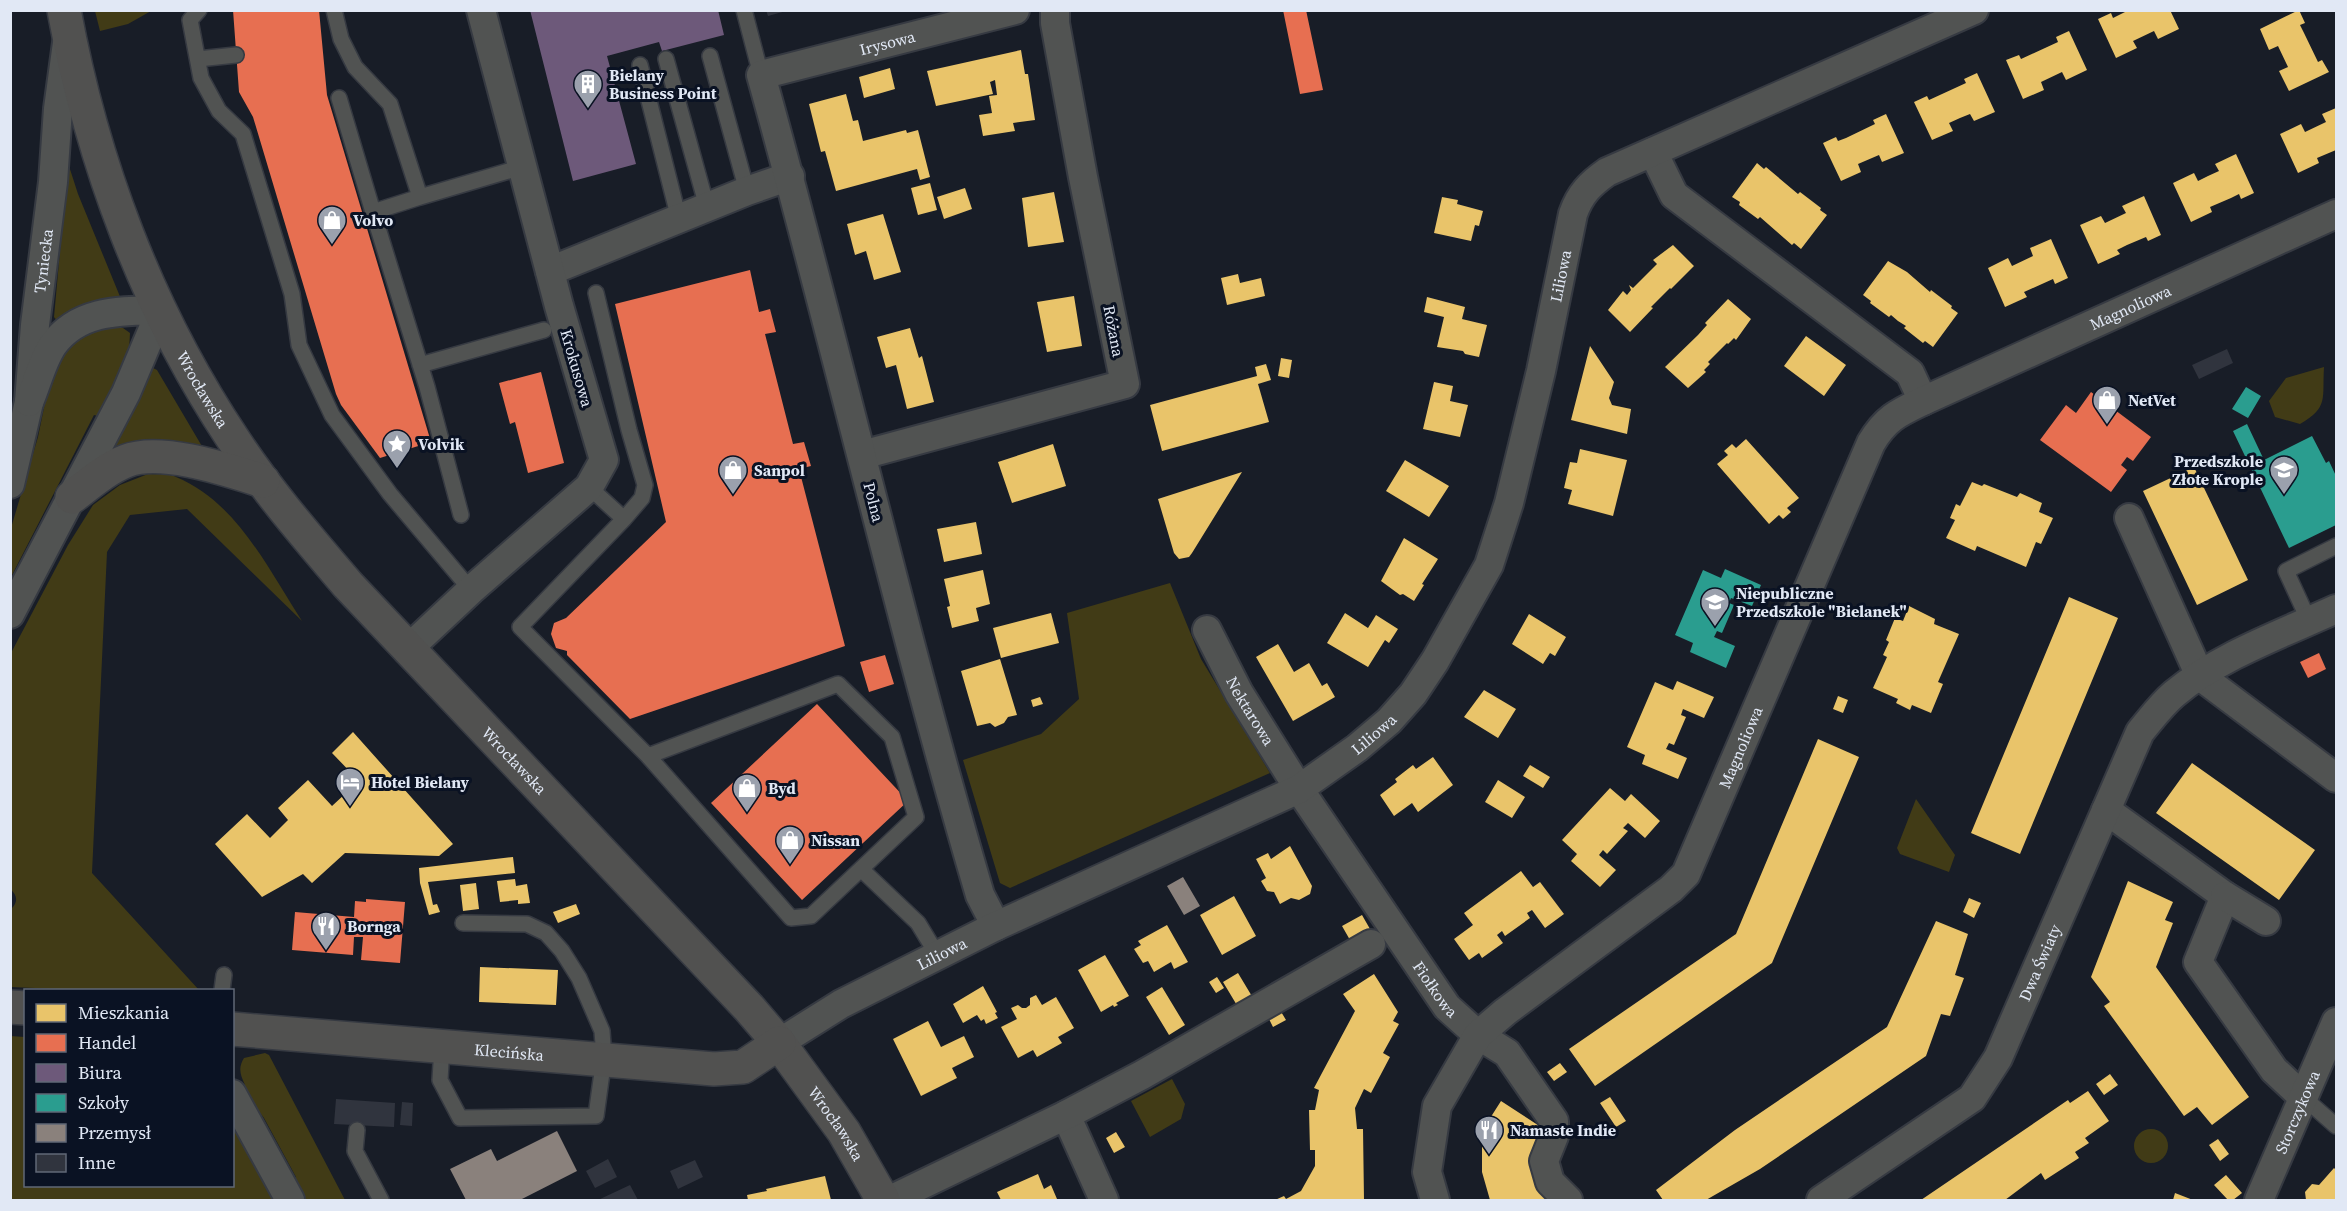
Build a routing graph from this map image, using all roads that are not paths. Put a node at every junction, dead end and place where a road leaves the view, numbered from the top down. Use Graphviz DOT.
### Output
graph roads {
  1 [pos="199,10"];
  2 [pos="334,10"];
  3 [pos="481,10"];
  4 [pos="744,10"];
  5 [pos="1014,10"];
  6 [pos="1056,10"];
  7 [pos="1974,10"];
  8 [pos="66,23"];
  9 [pos="236,55"];
  10 [pos="710,56"];
  11 [pos="198,59"];
  12 [pos="666,59"];
  13 [pos="640,65"];
  14 [pos="761,75"];
  15 [pos="339,98"];
  16 [pos="1653,152"];
  17 [pos="522,167"];
  18 [pos="790,176"];
  19 [pos="747,191"];
  20 [pos="420,197"];
  21 [pos="707,207"];
  22 [pos="373,212"];
  23 [pos="2337,214"];
  24 [pos="679,219"];
  25 [pos="550,271"];
  26 [pos="597,293"];
  27 [pos="161,310"];
  28 [pos="544,330"];
  29 [pos="420,365"];
  30 [pos="1923,401"];
  31 [pos="29,402"];
  32 [pos="862,455"];
  33 [pos="263,481"];
  34 [pos="10,484"];
  35 [pos="589,487"];
  36 [pos="72,497"];
  37 [pos="461,515"];
  38 [pos="2129,518"];
  39 [pos="624,519"];
  40 [pos="2337,546"];
  41 [pos="471,590"];
  42 [pos="2337,609"];
  43 [pos="10,614"];
  44 [pos="2309,621"];
  45 [pos="1207,630"];
  46 [pos="407,650"];
  47 [pos="2200,676"];
  48 [pos="648,756"];
  49 [pos="2337,778"];
  50 [pos="1299,789"];
  51 [pos="2106,810"];
  52 [pos="861,869"];
  53 [pos="2225,896"];
  54 [pos="2266,921"];
  55 [pos="463,923"];
  56 [pos="996,926"];
  57 [pos="1371,944"];
  58 [pos="938,956"];
  59 [pos="2337,1022"];
  60 [pos="234,1029"];
  61 [pos="1478,1035"];
  62 [pos="779,1043"];
  63 [pos="442,1046"];
  64 [pos="604,1058"];
  65 [pos="2303,1097"];
  66 [pos="234,1098"];
  67 [pos="1066,1114"];
  68 [pos="2337,1126"];
  69 [pos="357,1130"];
  70 [pos="290,1200"];
  71 [pos="381,1200"];
  72 [pos="883,1200"];
  73 [pos="890,1200"];
  74 [pos="1104,1200"];
  75 [pos="1434,1200"];
  76 [pos="1568,1200"];
  77 [pos="1821,1200"];
  78 [pos="2259,1200"];
  1 -- 11 [label="lane"];
  2 -- 20 [label="lane"];
  3 -- 17 [label="street, Krokusowa"];
  4 -- 14 [label="lane"];
  5 -- 14 [label="street, Irysowa"];
  6 -- 32 [label="street, Różana"];
  7 -- 16 [label="street, Liliowa"];
  8 -- 27 [label="main road, Wrocławska"];
  8 -- 31 [label="street, Tyniecka"];
  9 -- 11 [label="lane"];
  10 -- 19 [label="lane"];
  11 -- 41 [label="lane"];
  12 -- 21 [label="lane"];
  13 -- 24 [label="lane"];
  14 -- 18 [label="street, Polna"];
  15 -- 22 [label="lane"];
  16 -- 30 [label="street"];
  16 -- 50 [label="street, Liliowa"];
  17 -- 20 [label="lane"];
  17 -- 25 [label="street, Krokusowa"];
  18 -- 19 [label="street"];
  18 -- 32 [label="street, Polna"];
  19 -- 21 [label="street"];
  20 -- 22 [label="lane"];
  21 -- 24 [label="street"];
  22 -- 29 [label="lane"];
  23 -- 30 [label="street, Magnoliowa"];
  24 -- 25 [label="street"];
  25 -- 35 [label="street, Krokusowa"];
  26 -- 39 [label="lane"];
  27 -- 31 [label="street"];
  27 -- 33 [label="main road, Wrocławska"];
  27 -- 36 [label="street"];
  28 -- 29 [label="lane"];
  29 -- 37 [label="lane"];
  30 -- 61 [label="street, Magnoliowa"];
  31 -- 34 [label="street, Tyniecka"];
  32 -- 56 [label="street, Polna"];
  33 -- 36 [label="main road"];
  33 -- 46 [label="main road, Wrocławska"];
  35 -- 39 [label="lane"];
  35 -- 41 [label="street, Krokusowa"];
  36 -- 43 [label="street"];
  38 -- 47 [label="street"];
  39 -- 48 [label="lane"];
  40 -- 44 [label="lane"];
  41 -- 46 [label="street, Krokusowa"];
  42 -- 44 [label="street, Dwa Światy"];
  44 -- 47 [label="street, Dwa Światy"];
  45 -- 50 [label="street, Nektarowa"];
  46 -- 62 [label="main road, Wrocławska"];
  47 -- 49 [label="street"];
  47 -- 51 [label="street, Dwa Światy"];
  48 -- 52 [label="lane"];
  48 -- 52 [label="lane"];
  50 -- 56 [label="street, Liliowa"];
  50 -- 61 [label="street, Fiołkowa"];
  51 -- 53 [label="street"];
  51 -- 77 [label="street, Dwa Światy"];
  52 -- 58 [label="lane"];
  53 -- 54 [label="street"];
  53 -- 65 [label="street"];
  55 -- 64 [label="lane"];
  56 -- 58 [label="street, Liliowa"];
  57 -- 67 [label="street"];
  58 -- 62 [label="street, Liliowa"];
  59 -- 65 [label="street, Storczykowa"];
  60 -- 63 [label="main road, Klecińska"];
  61 -- 75 [label="street"];
  61 -- 76 [label="street, Fiołkowa"];
  62 -- 64 [label="main road, Klecińska"];
  62 -- 72 [label="main road, Wrocławska"];
  63 -- 64 [label="main road, Klecińska"];
  63 -- 64 [label="lane"];
  65 -- 68 [label="lane"];
  65 -- 78 [label="street, Storczykowa"];
  66 -- 70 [label="street"];
  67 -- 73 [label="street"];
  67 -- 74 [label="street"];
  69 -- 71 [label="lane"];
}
